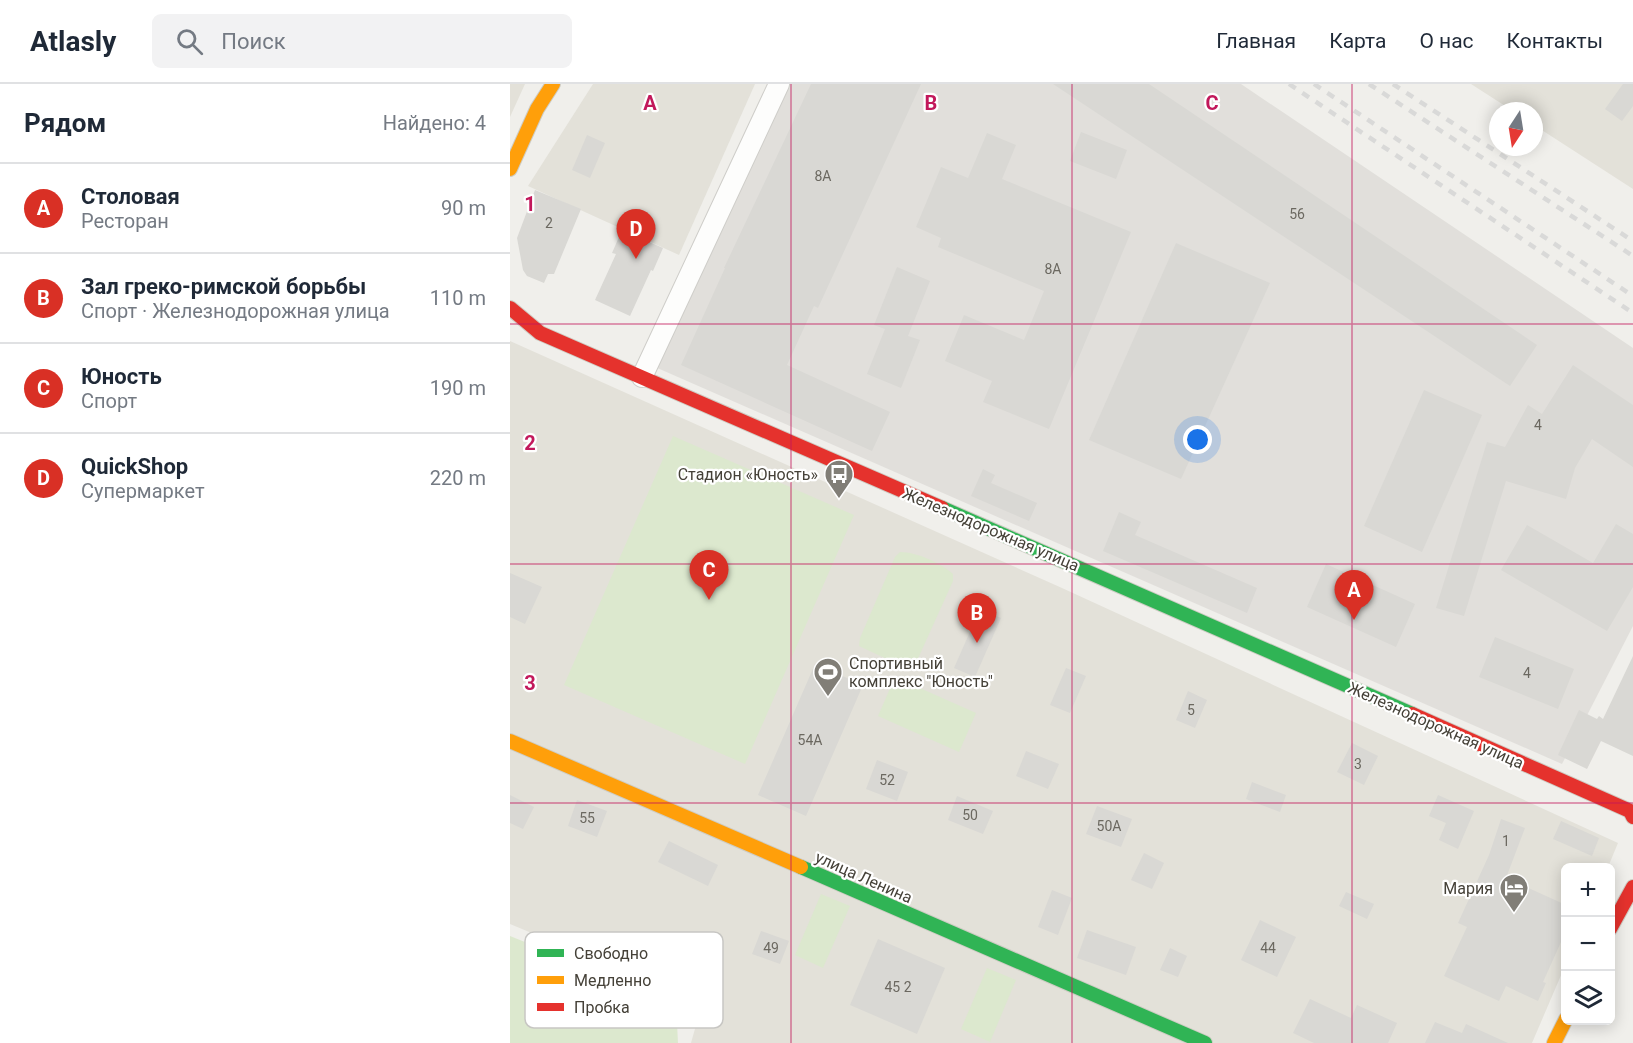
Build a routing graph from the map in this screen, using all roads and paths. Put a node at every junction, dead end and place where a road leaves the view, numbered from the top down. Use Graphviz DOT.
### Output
graph roads {
  1 [pos="553,84"];
  2 [pos="778,84"];
  3 [pos="510,169"];
  4 [pos="510,308"];
  5 [pos="642,377"];
  6 [pos="510,741"];
  7 [pos="1633,817"];
  8 [pos="1633,886"];
  9 [pos="1615,921"];
  10 [pos="1563,1025"];
  11 [pos="1205,1043"];
  12 [pos="1554,1043"];
  1 -- 3 [label="main road"];
  2 -- 5 [label="street"];
  4 -- 5 [label="main road, Железнодорожная улица"];
  5 -- 7 [label="main road, Железнодорожная улица"];
  6 -- 11 [label="main road, улица Ленина"];
  8 -- 9 [label="main road"];
  10 -- 12 [label="main road"];
}
